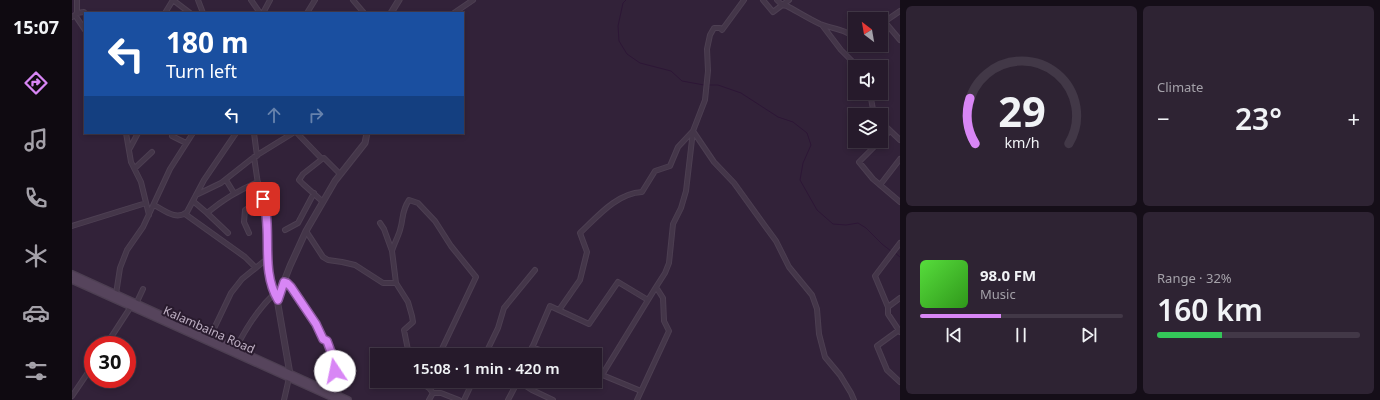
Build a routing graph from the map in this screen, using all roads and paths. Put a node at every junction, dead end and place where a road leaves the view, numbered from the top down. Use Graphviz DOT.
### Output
graph roads {
  1 [pos="77,0"];
  2 [pos="173,0"];
  3 [pos="198,0"];
  4 [pos="251,0"];
  5 [pos="270,0"];
  6 [pos="315,0"];
  7 [pos="353,0"];
  8 [pos="399,0"];
  9 [pos="473,0"];
  10 [pos="744,0"];
  11 [pos="763,0"];
  12 [pos="777,0"];
  13 [pos="789,0"];
  14 [pos="782,5"];
  15 [pos="900,11"];
  16 [pos="166,12"];
  17 [pos="189,12"];
  18 [pos="203,12"];
  19 [pos="261,12"];
  20 [pos="263,12"];
  21 [pos="308,12"];
  22 [pos="362,12"];
  23 [pos="392,12"];
  24 [pos="455,12"];
  25 [pos="75,15"];
  26 [pos="888,19"];
  27 [pos="822,25"];
  28 [pos="888,27"];
  29 [pos="84,28"];
  30 [pos="848,32"];
  31 [pos="900,40"];
  32 [pos="851,60"];
  33 [pos="692,131"];
  34 [pos="890,131"];
  35 [pos="126,134"];
  36 [pos="137,134"];
  37 [pos="192,134"];
  38 [pos="235,134"];
  39 [pos="254,134"];
  40 [pos="291,134"];
  41 [pos="298,134"];
  42 [pos="367,134"];
  43 [pos="172,136"];
  44 [pos="900,140"];
  45 [pos="186,143"];
  46 [pos="874,148"];
  47 [pos="129,149"];
  48 [pos="152,152"];
  49 [pos="256,156"];
  50 [pos="322,159"];
  51 [pos="900,159"];
  52 [pos="135,168"];
  53 [pos="340,174"];
  54 [pos="226,180"];
  55 [pos="258,182"];
  56 [pos="880,185"];
  57 [pos="234,192"];
  58 [pos="314,193"];
  59 [pos="196,195"];
  60 [pos="263,199"];
  61 [pos="193,201"];
  62 [pos="323,202"];
  63 [pos="900,202"];
  64 [pos="146,203"];
  65 [pos="154,205"];
  66 [pos="207,213"];
  67 [pos="185,214"];
  68 [pos="149,215"];
  69 [pos="380,223"];
  70 [pos="72,226"];
  71 [pos="285,230"];
  72 [pos="306,231"];
  73 [pos="249,232"];
  74 [pos="228,233"];
  75 [pos="900,243"];
  76 [pos="392,251"];
  77 [pos="268,258"];
  78 [pos="256,268"];
  79 [pos="535,270"];
  80 [pos="72,274"];
  81 [pos="72,280"];
  82 [pos="284,282"];
  83 [pos="396,283"];
  84 [pos="656,287"];
  85 [pos="144,289"];
  86 [pos="116,294"];
  87 [pos="274,294"];
  88 [pos="900,298"];
  89 [pos="278,300"];
  90 [pos="648,300"];
  91 [pos="133,304"];
  92 [pos="888,307"];
  93 [pos="559,310"];
  94 [pos="900,331"];
  95 [pos="112,336"];
  96 [pos="210,337"];
  97 [pos="532,347"];
  98 [pos="236,348"];
  99 [pos="408,348"];
  100 [pos="441,348"];
  101 [pos="488,348"];
  102 [pos="602,375"];
  103 [pos="290,376"];
  104 [pos="84,378"];
  105 [pos="900,382"];
  106 [pos="429,388"];
  107 [pos="470,388"];
  108 [pos="514,388"];
  109 [pos="529,388"];
  110 [pos="641,391"];
  111 [pos="433,393"];
  112 [pos="72,396"];
  113 [pos="337,398"];
  114 [pos="284,400"];
  115 [pos="348,400"];
  116 [pos="429,400"];
  117 [pos="459,400"];
  118 [pos="464,400"];
  119 [pos="508,400"];
  120 [pos="551,400"];
  121 [pos="637,400"];
  122 [pos="854,400"];
  1 -- 25 [label="street"];
  2 -- 16 [label="street"];
  2 -- 17 [label="street"];
  3 -- 18 [label="street"];
  4 -- 19 [label="street"];
  5 -- 20 [label="street"];
  6 -- 21 [label="street"];
  7 -- 22 [label="street"];
  8 -- 23 [label="street"];
  9 -- 24 [label="street"];
  10 -- 33 [label="street"];
  11 -- 14 [label="street"];
  12 -- 14 [label="street"];
  13 -- 14 [label="street"];
  14 -- 27 [label="street"];
  15 -- 26 [label="street"];
  25 -- 29 [label="street"];
  27 -- 30 [label="street"];
  27 -- 32 [label="street"];
  28 -- 31 [label="street"];
  33 -- 84 [label="street"];
  33 -- 93 [label="street"];
  33 -- 122 [label="street"];
  34 -- 44 [label="street"];
  35 -- 47 [label="street"];
  36 -- 47 [label="street"];
  37 -- 45 [label="street"];
  38 -- 59 [label="street"];
  39 -- 49 [label="street"];
  40 -- 49 [label="street"];
  41 -- 50 [label="street"];
  42 -- 53 [label="street"];
  43 -- 45 [label="street"];
  45 -- 65 [label="street"];
  46 -- 56 [label="street"];
  47 -- 52 [label="street"];
  48 -- 52 [label="street"];
  49 -- 54 [label="street"];
  49 -- 55 [label="street"];
  50 -- 53 [label="street"];
  50 -- 58 [label="street"];
  51 -- 56 [label="street"];
  52 -- 64 [label="street"];
  53 -- 62 [label="street"];
  54 -- 57 [label="street"];
  54 -- 59 [label="street"];
  55 -- 57 [label="street"];
  55 -- 60 [label="street"];
  56 -- 63 [label="street"];
  57 -- 66 [label="street"];
  58 -- 62 [label="street"];
  58 -- 71 [label="street"];
  59 -- 61 [label="street"];
  60 -- 73 [label="street"];
  60 -- 77 [label="street"];
  61 -- 66 [label="street"];
  61 -- 67 [label="street"];
  62 -- 72 [label="street"];
  64 -- 68 [label="street"];
  64 -- 70 [label="street"];
  65 -- 67 [label="street"];
  65 -- 68 [label="street"];
  66 -- 74 [label="street"];
  67 -- 78 [label="street"];
  68 -- 86 [label="street"];
  69 -- 76 [label="street"];
  72 -- 82 [label="street"];
  72 -- 83 [label="street"];
  75 -- 92 [label="street"];
  76 -- 83 [label="street"];
  76 -- 100 [label="street"];
  77 -- 78 [label="street"];
  77 -- 87 [label="street"];
  78 -- 96 [label="street"];
  79 -- 101 [label="street"];
  80 -- 86 [label="main road"];
  81 -- 91 [label="main road, Kalambaina Road"];
  82 -- 89 [label="street"];
  82 -- 113 [label="street"];
  83 -- 99 [label="street"];
  84 -- 90 [label="street"];
  84 -- 110 [label="street"];
  85 -- 91 [label="street"];
  86 -- 91 [label="main road"];
  87 -- 89 [label="street"];
  87 -- 98 [label="street"];
  88 -- 92 [label="street"];
  89 -- 103 [label="street"];
  90 -- 93 [label="street"];
  90 -- 102 [label="street"];
  91 -- 95 [label="street"];
  91 -- 96 [label="main road"];
  91 -- 103 [label="main road, Kalambaina Road"];
  92 -- 94 [label="street"];
  93 -- 97 [label="street"];
  94 -- 105 [label="street"];
  96 -- 98 [label="main road"];
  98 -- 103 [label="main road"];
  102 -- 110 [label="street"];
  103 -- 113 [label="main road, Kalambaina Road"];
  103 -- 114 [label="street"];
  104 -- 112 [label="street"];
  106 -- 111 [label="street"];
  107 -- 118 [label="street"];
  108 -- 119 [label="street"];
  109 -- 120 [label="street"];
  110 -- 121 [label="street"];
  111 -- 116 [label="street"];
  111 -- 117 [label="street"];
  113 -- 115 [label="main road, Kalambaina Road"];
}
